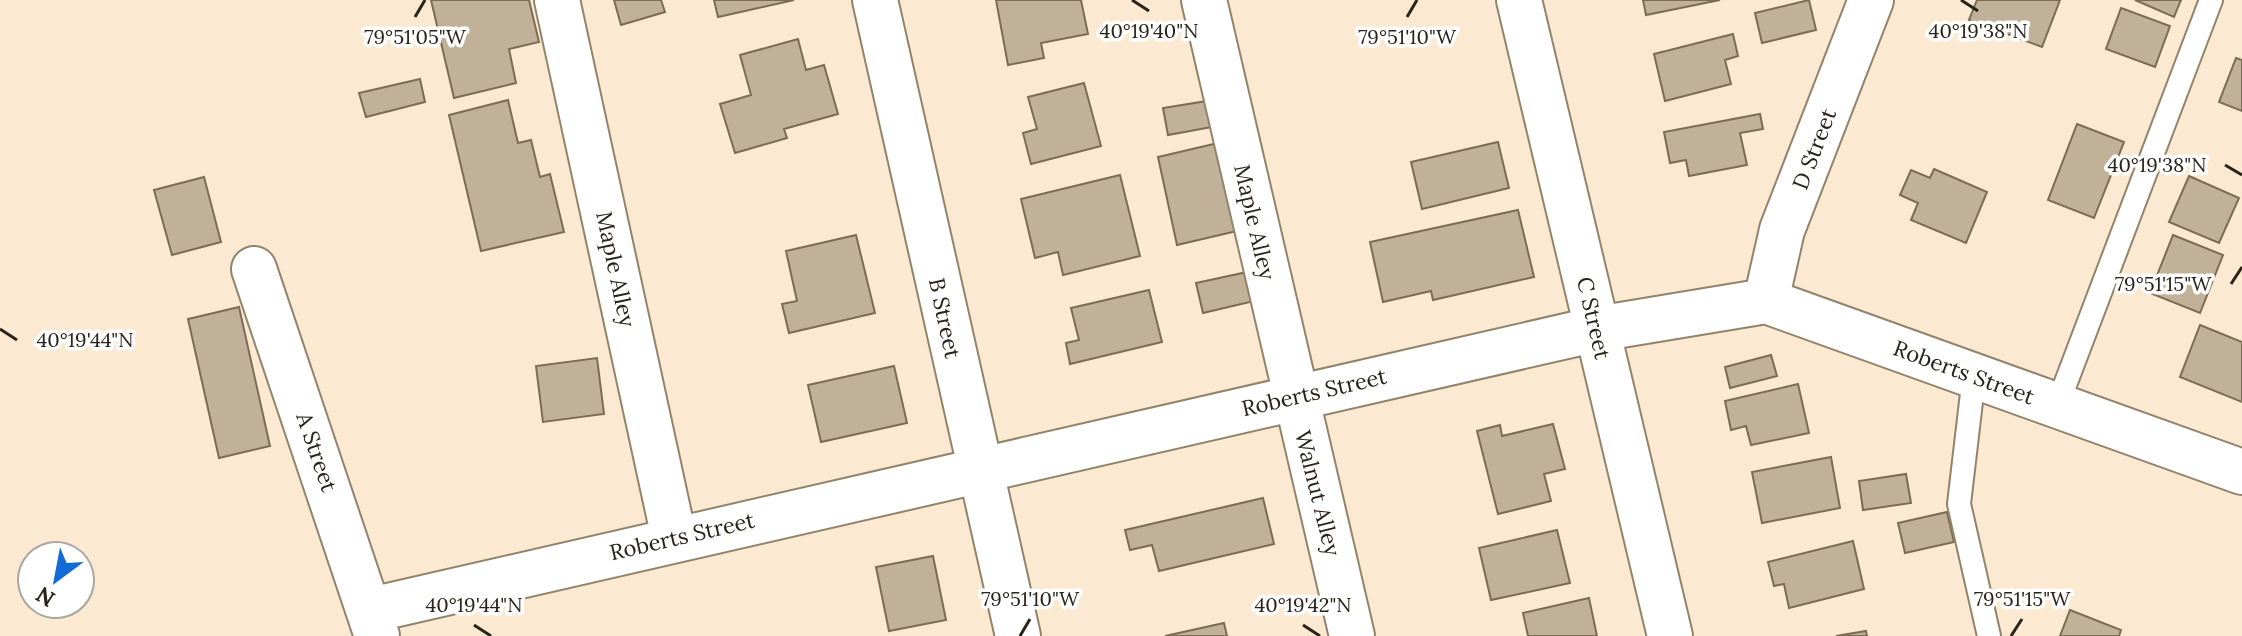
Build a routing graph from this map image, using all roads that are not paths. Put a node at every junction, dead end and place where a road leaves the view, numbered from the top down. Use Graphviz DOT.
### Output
graph roads {
  1 [pos="557,0"];
  2 [pos="875,0"];
  3 [pos="1204,0"];
  4 [pos="1519,0"];
  5 [pos="2211,0"];
  6 [pos="1868,3"];
  7 [pos="254,269"];
  8 [pos="1766,301"];
  9 [pos="1597,329"];
  10 [pos="1974,376"];
  11 [pos="1294,397"];
  12 [pos="2057,406"];
  13 [pos="978,468"];
  14 [pos="2242,472"];
  15 [pos="674,538"];
  16 [pos="374,623"];
  17 [pos="1018,636"];
  18 [pos="1352,636"];
  19 [pos="1670,636"];
  20 [pos="1989,636"];
  1 -- 15 [label="street, Maple Alley"];
  2 -- 13 [label="street, B Street"];
  3 -- 11 [label="street, Maple Alley"];
  4 -- 9 [label="street, C Street"];
  5 -- 12 [label="lane"];
  6 -- 8 [label="street, D Street"];
  7 -- 16 [label="street, A Street"];
  8 -- 9 [label="street, Roberts Street"];
  8 -- 10 [label="street, Roberts Street"];
  9 -- 11 [label="street, Roberts Street"];
  9 -- 19 [label="street, C Street"];
  10 -- 12 [label="street, Roberts Street"];
  10 -- 20 [label="lane"];
  11 -- 13 [label="street, Roberts Street"];
  11 -- 18 [label="street, Walnut Alley"];
  12 -- 14 [label="street, Roberts Street"];
  13 -- 15 [label="street, Roberts Street"];
  13 -- 17 [label="street, B Street"];
  15 -- 16 [label="street, Roberts Street"];
}
